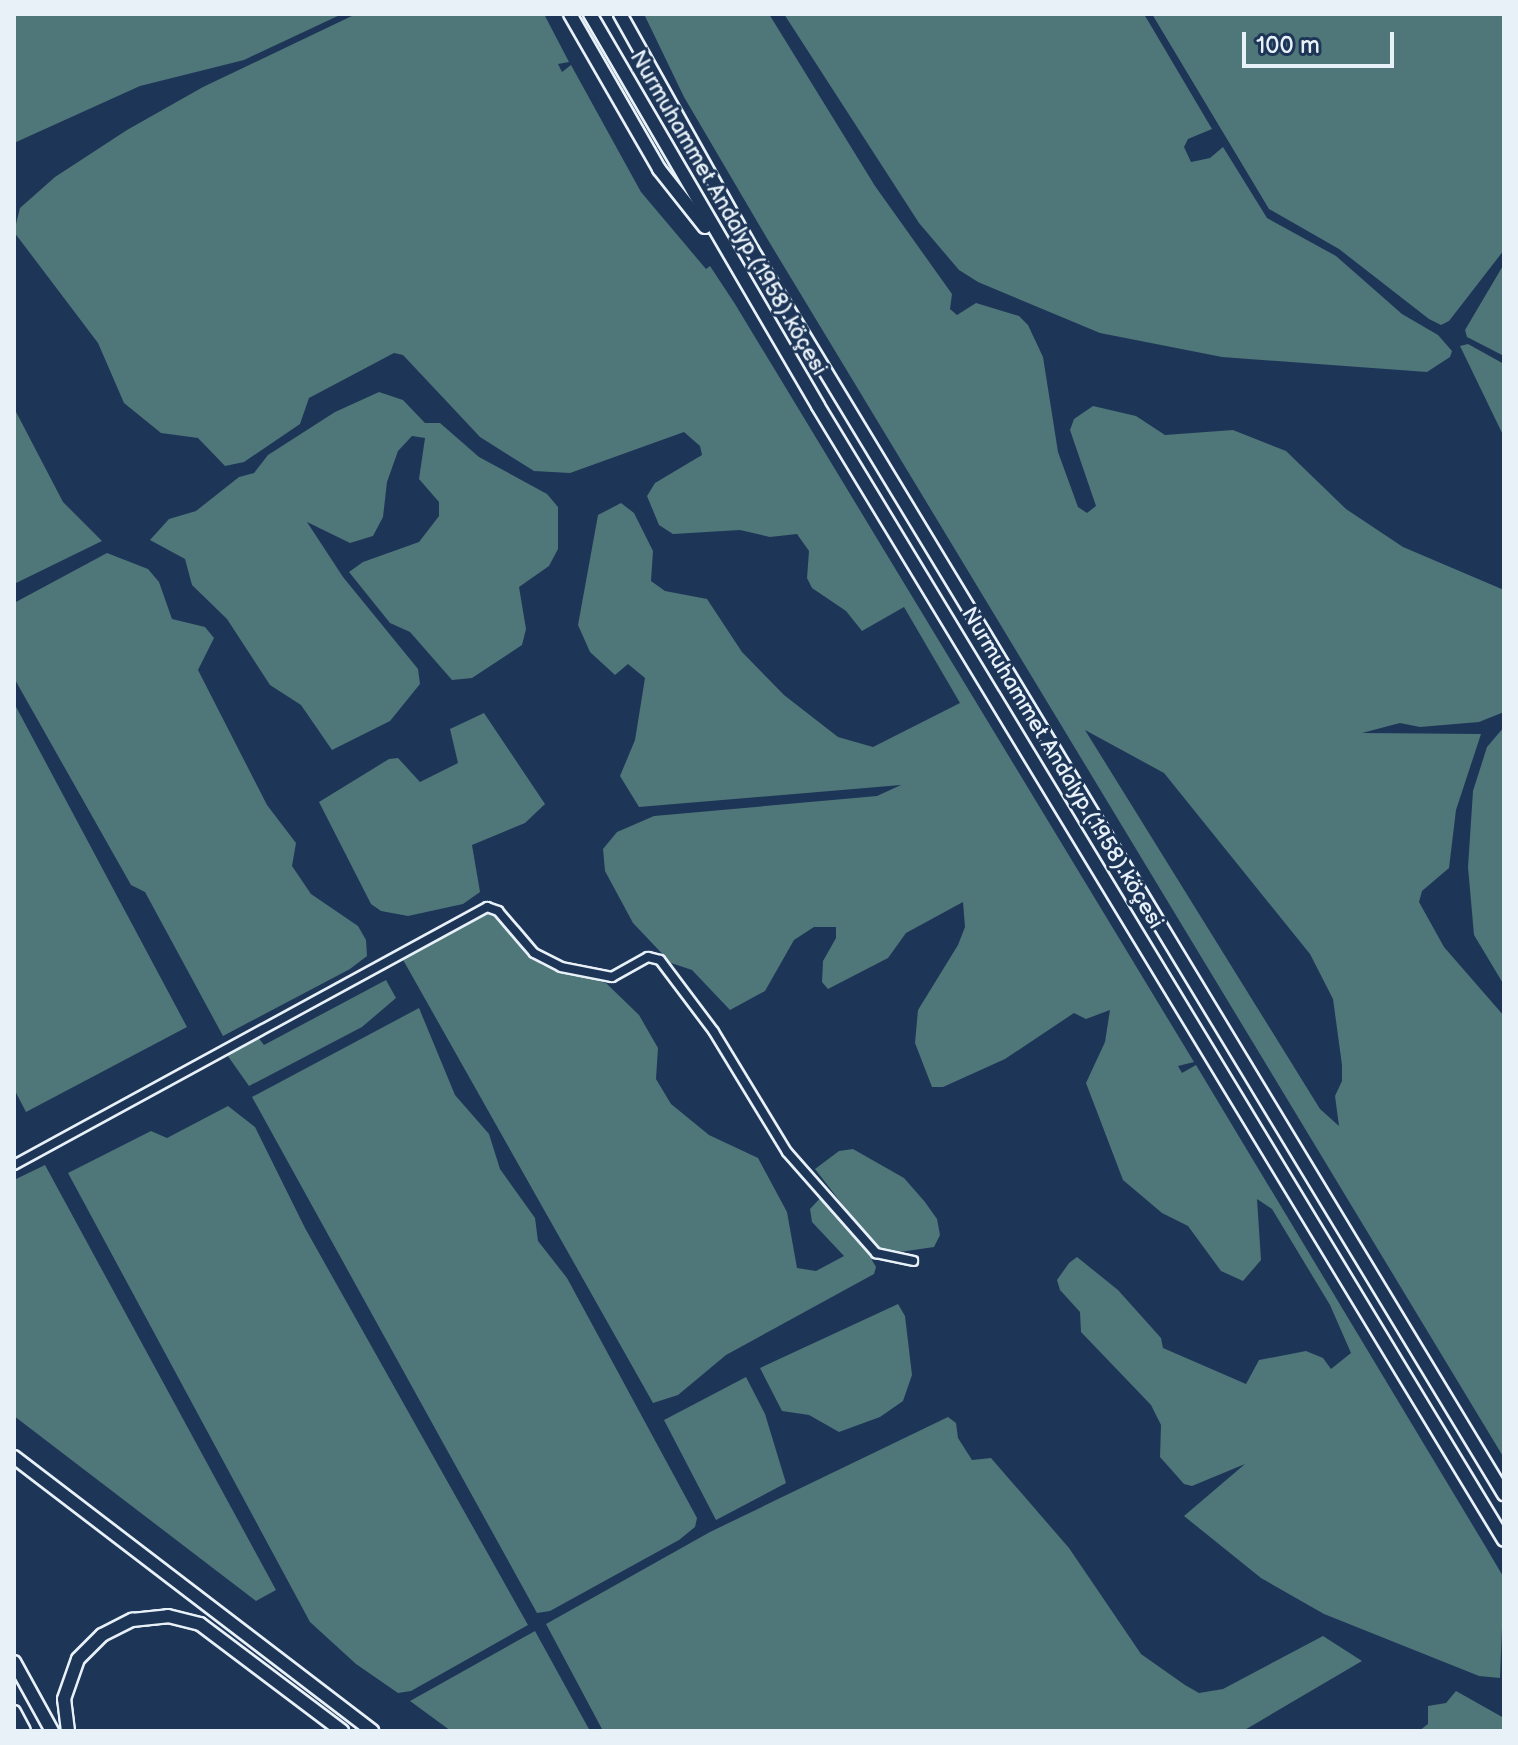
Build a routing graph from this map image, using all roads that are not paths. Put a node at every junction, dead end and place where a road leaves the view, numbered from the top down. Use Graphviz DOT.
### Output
graph roads {
  1 [pos="570,14"];
  2 [pos="590,14"];
  3 [pos="620,14"];
  4 [pos="733,263"];
  5 [pos="14,1165"];
  6 [pos="913,1261"];
  7 [pos="14,1457"];
  8 [pos="1504,1494"];
  9 [pos="1504,1540"];
  10 [pos="14,1662"];
  11 [pos="14,1712"];
  12 [pos="24,1731"];
  13 [pos="52,1731"];
  14 [pos="68,1731"];
  15 [pos="342,1731"];
  16 [pos="372,1731"];
  1 -- 4 [label="main road"];
  2 -- 4 [label="main road, Nurmuhammet Andalyp (1958) köçesi"];
  3 -- 8 [label="main road, Nurmuhammet Andalyp (1958) köçesi"];
  4 -- 9 [label="main road, Nurmuhammet Andalyp (1958) köçesi"];
  5 -- 6 [label="street"];
  7 -- 16 [label="main road"];
  10 -- 13 [label="main road"];
  11 -- 12 [label="main road"];
  14 -- 15 [label="main road"];
}
